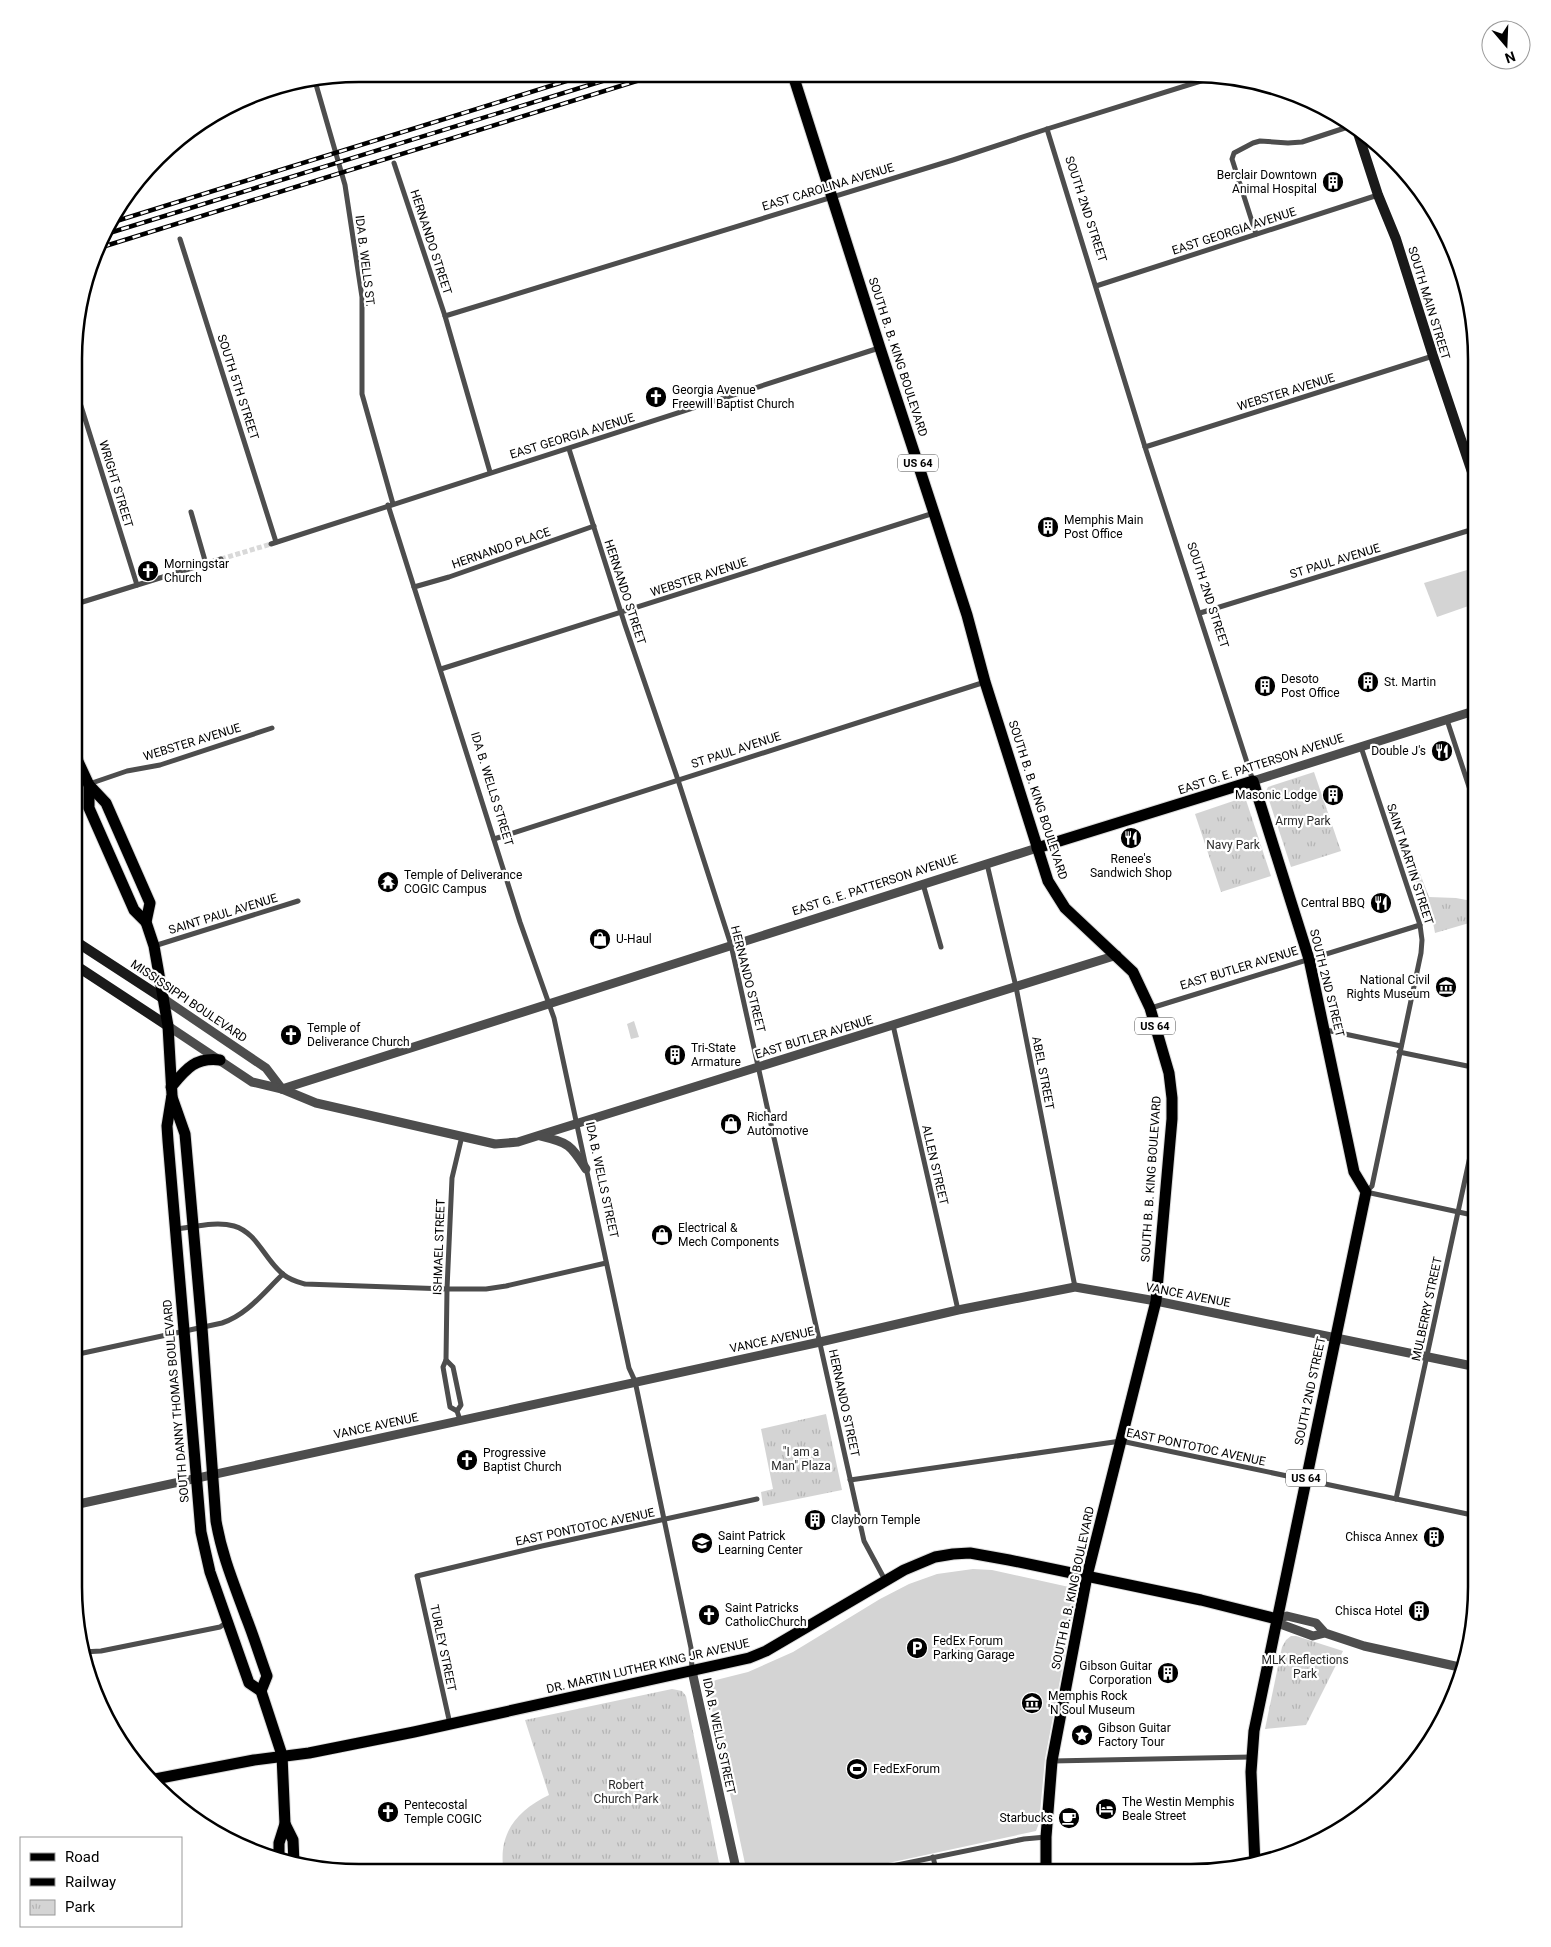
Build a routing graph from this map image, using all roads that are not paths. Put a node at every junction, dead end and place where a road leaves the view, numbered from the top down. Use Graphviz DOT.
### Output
graph roads {
  1 [pos="796,83"];
  2 [pos="1194,83"];
  3 [pos="317,86"];
  4 [pos="1047,128"];
  5 [pos="1345,129"];
  6 [pos="1360,140"];
  7 [pos="394,163"];
  8 [pos="1378,195"];
  9 [pos="832,196"];
  10 [pos="1256,234"];
  11 [pos="180,238"];
  12 [pos="1096,286"];
  13 [pos="445,316"];
  14 [pos="880,348"];
  15 [pos="1433,356"];
  16 [pos="82,412"];
  17 [pos="1145,447"];
  18 [pos="569,449"];
  19 [pos="1468,460"];
  20 [pos="490,472"];
  21 [pos="390,505"];
  22 [pos="191,512"];
  23 [pos="934,513"];
  24 [pos="594,526"];
  25 [pos="1468,531"];
  26 [pos="274,543"];
  27 [pos="221,559"];
  28 [pos="206,564"];
  29 [pos="137,585"];
  30 [pos="414,587"];
  31 [pos="82,602"];
  32 [pos="621,613"];
  33 [pos="1200,613"];
  34 [pos="441,669"];
  35 [pos="985,682"];
  36 [pos="1468,713"];
  37 [pos="1446,720"];
  38 [pos="272,728"];
  39 [pos="1361,747"];
  40 [pos="82,770"];
  41 [pos="678,780"];
  42 [pos="1253,781"];
  43 [pos="89,785"];
  44 [pos="1468,785"];
  45 [pos="494,839"];
  46 [pos="1038,848"];
  47 [pos="988,864"];
  48 [pos="923,884"];
  49 [pos="298,901"];
  50 [pos="146,922"];
  51 [pos="1420,925"];
  52 [pos="82,945"];
  53 [pos="731,945"];
  54 [pos="154,946"];
  55 [pos="941,947"];
  56 [pos="1117,956"];
  57 [pos="1309,959"];
  58 [pos="82,970"];
  59 [pos="1016,987"];
  60 [pos="164,999"];
  61 [pos="548,1003"];
  62 [pos="1150,1008"];
  63 [pos="893,1025"];
  64 [pos="168,1026"];
  65 [pos="1324,1030"];
  66 [pos="1401,1046"];
  67 [pos="1399,1052"];
  68 [pos="220,1060"];
  69 [pos="1468,1066"];
  70 [pos="758,1067"];
  71 [pos="282,1089"];
  72 [pos="172,1091"];
  73 [pos="577,1124"];
  74 [pos="462,1136"];
  75 [pos="540,1136"];
  76 [pos="1468,1166"];
  77 [pos="586,1169"];
  78 [pos="1366,1192"];
  79 [pos="1458,1212"];
  80 [pos="1468,1214"];
  81 [pos="192,1227"];
  82 [pos="176,1228"];
  83 [pos="606,1263"];
  84 [pos="283,1274"];
  85 [pos="1075,1287"];
  86 [pos="447,1289"];
  87 [pos="1156,1300"];
  88 [pos="958,1310"];
  89 [pos="202,1328"];
  90 [pos="184,1332"];
  91 [pos="1336,1338"];
  92 [pos="820,1342"];
  93 [pos="82,1353"];
  94 [pos="1426,1357"];
  95 [pos="446,1360"];
  96 [pos="1468,1365"];
  97 [pos="635,1381"];
  98 [pos="458,1416"];
  99 [pos="1121,1441"];
  100 [pos="212,1475"];
  101 [pos="195,1478"];
  102 [pos="850,1480"];
  103 [pos="1306,1480"];
  104 [pos="757,1499"];
  105 [pos="1396,1499"];
  106 [pos="82,1503"];
  107 [pos="1468,1514"];
  108 [pos="664,1520"];
  109 [pos="417,1576"];
  110 [pos="1087,1576"];
  111 [pos="885,1580"];
  112 [pos="1277,1619"];
  113 [pos="227,1622"];
  114 [pos="90,1652"];
  115 [pos="1457,1666"];
  116 [pos="692,1671"];
  117 [pos="261,1691"];
  118 [pos="450,1724"];
  119 [pos="282,1755"];
  120 [pos="1252,1756"];
  121 [pos="1052,1761"];
  122 [pos="159,1778"];
  123 [pos="285,1824"];
  124 [pos="1046,1837"];
  125 [pos="279,1852"];
  126 [pos="294,1856"];
  127 [pos="933,1857"];
  128 [pos="1254,1857"];
  129 [pos="735,1864"];
  130 [pos="900,1864"];
  131 [pos="935,1864"];
  132 [pos="1046,1864"];
  1 -- 9 [label="main road, SOUTH B. B. KING BOULEVARD / US 64"];
  2 -- 4 [label="street, EAST CAROLINA AVENUE"];
  3 -- 21 [label="street, IDA B. WELLS ST."];
  4 -- 9 [label="street, EAST CAROLINA AVENUE"];
  4 -- 12 [label="street, SOUTH 2ND STREET"];
  5 -- 10 [label="street"];
  6 -- 8 [label="main road, SOUTH MAIN STREET"];
  7 -- 13 [label="street, HERNANDO STREET"];
  8 -- 10 [label="street, EAST GEORGIA AVENUE"];
  8 -- 15 [label="main road, SOUTH MAIN STREET"];
  9 -- 13 [label="street, EAST CAROLINA AVENUE"];
  9 -- 14 [label="main road, SOUTH B. B. KING BOULEVARD / US 64"];
  10 -- 12 [label="street, EAST GEORGIA AVENUE"];
  11 -- 26 [label="street, SOUTH 5TH STREET"];
  12 -- 17 [label="street, SOUTH 2ND STREET"];
  13 -- 20 [label="street, HERNANDO STREET"];
  14 -- 18 [label="street, EAST GEORGIA AVENUE"];
  14 -- 23 [label="main road, SOUTH B. B. KING BOULEVARD / US 64"];
  15 -- 17 [label="street, WEBSTER AVENUE"];
  15 -- 19 [label="main road, SOUTH MAIN STREET"];
  16 -- 29 [label="street, WRIGHT STREET"];
  17 -- 33 [label="street, SOUTH 2ND STREET"];
  18 -- 20 [label="street, EAST GEORGIA AVENUE"];
  18 -- 24 [label="street, HERNANDO STREET"];
  20 -- 21 [label="street, EAST GEORGIA AVENUE"];
  21 -- 26 [label="street, EAST GEORGIA AVENUE"];
  21 -- 30 [label="street, IDA B. WELLS STREET"];
  22 -- 28 [label="street"];
  23 -- 32 [label="street, WEBSTER AVENUE"];
  23 -- 35 [label="main road, SOUTH B. B. KING BOULEVARD / US 64"];
  24 -- 30 [label="street, HERNANDO PLACE"];
  24 -- 32 [label="street, HERNANDO STREET"];
  25 -- 33 [label="street, ST PAUL AVENUE"];
  27 -- 28 [label="street"];
  28 -- 29 [label="street"];
  29 -- 31 [label="street"];
  30 -- 34 [label="street, IDA B. WELLS STREET"];
  32 -- 34 [label="street, WEBSTER AVENUE"];
  32 -- 41 [label="street, HERNANDO STREET"];
  33 -- 42 [label="street, SOUTH 2ND STREET"];
  34 -- 45 [label="street, IDA B. WELLS STREET"];
  35 -- 41 [label="street, ST PAUL AVENUE"];
  35 -- 46 [label="main road, SOUTH B. B. KING BOULEVARD / US 64"];
  36 -- 37 [label="street, EAST G. E. PATTERSON AVENUE"];
  37 -- 39 [label="street, EAST G. E. PATTERSON AVENUE"];
  37 -- 44 [label="street"];
  38 -- 43 [label="street, WEBSTER AVENUE"];
  39 -- 42 [label="street, EAST G. E. PATTERSON AVENUE"];
  39 -- 51 [label="street, SAINT MARTIN STREET"];
  40 -- 43 [label="main road, SOUTH DANNY THOMAS BOULEVARD"];
  41 -- 45 [label="street, ST PAUL AVENUE"];
  41 -- 53 [label="street, HERNANDO STREET"];
  42 -- 46 [label="main road, EAST G. E. PATTERSON AVENUE"];
  42 -- 57 [label="main road, SOUTH 2ND STREET"];
  43 -- 50 [label="main road, SOUTH DANNY THOMAS BOULEVARD"];
  43 -- 50 [label="main road, SOUTH DANNY THOMAS BOULEVARD"];
  45 -- 61 [label="street, IDA B. WELLS STREET"];
  46 -- 47 [label="street, EAST G. E. PATTERSON AVENUE"];
  46 -- 56 [label="main road, SOUTH B. B. KING BOULEVARD / US 64"];
  47 -- 48 [label="street, EAST G. E. PATTERSON AVENUE"];
  47 -- 59 [label="street, ABEL STREET"];
  48 -- 53 [label="street, EAST G. E. PATTERSON AVENUE"];
  48 -- 55 [label="street"];
  49 -- 54 [label="street, SAINT PAUL AVENUE"];
  50 -- 54 [label="main road, SOUTH DANNY THOMAS BOULEVARD"];
  51 -- 57 [label="street, EAST BUTLER AVENUE"];
  51 -- 66 [label="street, SAINT MARTIN STREET"];
  52 -- 60 [label="main road, MISSISSIPPI BOULEVARD"];
  53 -- 61 [label="street, EAST G. E. PATTERSON AVENUE"];
  53 -- 70 [label="street, HERNANDO STREET"];
  54 -- 60 [label="main road, SOUTH DANNY THOMAS BOULEVARD"];
  56 -- 59 [label="street, EAST BUTLER AVENUE"];
  56 -- 62 [label="main road, SOUTH B. B. KING BOULEVARD / US 64"];
  57 -- 62 [label="street, EAST BUTLER AVENUE"];
  57 -- 65 [label="main road, SOUTH 2ND STREET"];
  58 -- 64 [label="main road"];
  59 -- 63 [label="street, EAST BUTLER AVENUE"];
  59 -- 85 [label="street, ABEL STREET"];
  60 -- 64 [label="main road, SOUTH DANNY THOMAS BOULEVARD"];
  60 -- 71 [label="street, MISSISSIPPI BOULEVARD"];
  61 -- 71 [label="street, EAST G. E. PATTERSON AVENUE"];
  61 -- 73 [label="street, IDA B. WELLS STREET"];
  62 -- 87 [label="main road, SOUTH B. B. KING BOULEVARD / US 64"];
  63 -- 70 [label="street, EAST BUTLER AVENUE"];
  63 -- 88 [label="street, ALLEN STREET"];
  64 -- 68 [label="street"];
  64 -- 72 [label="main road, SOUTH DANNY THOMAS BOULEVARD"];
  65 -- 66 [label="street"];
  65 -- 78 [label="main road, SOUTH 2ND STREET"];
  66 -- 67 [label="street, SAINT MARTIN STREET"];
  67 -- 69 [label="street"];
  67 -- 78 [label="street, SAINT MARTIN STREET"];
  68 -- 71 [label="street"];
  68 -- 72 [label="main road"];
  70 -- 73 [label="street, EAST BUTLER AVENUE"];
  70 -- 92 [label="street, HERNANDO STREET"];
  71 -- 74 [label="street"];
  72 -- 81 [label="main road, SOUTH DANNY THOMAS BOULEVARD"];
  72 -- 82 [label="main road, SOUTH DANNY THOMAS BOULEVARD"];
  73 -- 75 [label="street, EAST BUTLER AVENUE"];
  73 -- 77 [label="street, IDA B. WELLS STREET"];
  74 -- 75 [label="street, EAST BUTLER AVENUE"];
  74 -- 86 [label="street, ISHMAEL STREET"];
  75 -- 77 [label="street"];
  76 -- 79 [label="street, MULBERRY STREET"];
  77 -- 83 [label="street, IDA B. WELLS STREET"];
  78 -- 79 [label="street"];
  78 -- 91 [label="main road, SOUTH 2ND STREET / US 64"];
  79 -- 80 [label="street"];
  79 -- 94 [label="street, MULBERRY STREET"];
  81 -- 82 [label="street"];
  81 -- 84 [label="street"];
  81 -- 89 [label="main road, SOUTH DANNY THOMAS BOULEVARD"];
  82 -- 90 [label="main road, SOUTH DANNY THOMAS BOULEVARD"];
  83 -- 86 [label="street"];
  83 -- 97 [label="street, IDA B. WELLS STREET"];
  84 -- 86 [label="street"];
  84 -- 89 [label="street"];
  85 -- 87 [label="street, VANCE AVENUE"];
  85 -- 88 [label="street, VANCE AVENUE"];
  86 -- 95 [label="street, ISHMAEL STREET"];
  87 -- 91 [label="street, VANCE AVENUE"];
  87 -- 99 [label="main road, SOUTH B. B. KING BOULEVARD / US 64"];
  88 -- 92 [label="street, VANCE AVENUE"];
  89 -- 90 [label="street"];
  89 -- 100 [label="main road, SOUTH DANNY THOMAS BOULEVARD"];
  90 -- 93 [label="street"];
  90 -- 101 [label="main road, SOUTH DANNY THOMAS BOULEVARD"];
  91 -- 94 [label="street, VANCE AVENUE"];
  91 -- 103 [label="main road, SOUTH 2ND STREET / US 64"];
  92 -- 97 [label="street, VANCE AVENUE"];
  92 -- 102 [label="street, HERNANDO STREET"];
  94 -- 96 [label="street, VANCE AVENUE"];
  94 -- 105 [label="street, MULBERRY STREET"];
  95 -- 98 [label="street, ISHMAEL STREET"];
  95 -- 98 [label="street, ISHMAEL STREET"];
  97 -- 98 [label="street, VANCE AVENUE"];
  97 -- 108 [label="street, IDA B. WELLS STREET"];
  98 -- 100 [label="street, VANCE AVENUE"];
  99 -- 102 [label="street, EAST PONTOTOC AVENUE"];
  99 -- 103 [label="street, EAST PONTOTOC AVENUE"];
  99 -- 110 [label="main road, SOUTH B. B. KING BOULEVARD / US 64"];
  100 -- 101 [label="street, VANCE AVENUE"];
  100 -- 117 [label="main road, SOUTH DANNY THOMAS BOULEVARD"];
  101 -- 106 [label="street, VANCE AVENUE"];
  101 -- 113 [label="main road, SOUTH DANNY THOMAS BOULEVARD"];
  102 -- 111 [label="street, HERNANDO STREET"];
  103 -- 105 [label="street, EAST PONTOTOC AVENUE"];
  103 -- 112 [label="main road, SOUTH 2ND STREET / US 64"];
  104 -- 108 [label="street, EAST PONTOTOC AVENUE"];
  105 -- 107 [label="street, EAST PONTOTOC AVENUE"];
  108 -- 109 [label="street, EAST PONTOTOC AVENUE"];
  108 -- 116 [label="street, IDA B. WELLS STREET"];
  109 -- 118 [label="street, TURLEY STREET"];
  110 -- 111 [label="main road, DR. MARTIN LUTHER KING JR AVENUE"];
  110 -- 112 [label="main road, DR. MARTIN LUTHER KING JR AVENUE"];
  110 -- 121 [label="main road, SOUTH B. B. KING BOULEVARD / US 64"];
  111 -- 116 [label="main road, DR. MARTIN LUTHER KING JR AVENUE"];
  112 -- 115 [label="street, DR. MARTIN LUTHER KING JR AVENUE"];
  112 -- 120 [label="main road, SOUTH 2ND STREET / US 64"];
  113 -- 114 [label="street"];
  113 -- 117 [label="main road, SOUTH DANNY THOMAS BOULEVARD"];
  116 -- 118 [label="main road, DR. MARTIN LUTHER KING JR AVENUE"];
  116 -- 129 [label="street, IDA B. WELLS STREET"];
  117 -- 119 [label="main road, SOUTH DANNY THOMAS BOULEVARD"];
  118 -- 119 [label="main road, DR. MARTIN LUTHER KING JR AVENUE"];
  119 -- 122 [label="main road, DR. MARTIN LUTHER KING JR AVENUE"];
  119 -- 123 [label="main road, SOUTH DANNY THOMAS BOULEVARD"];
  120 -- 121 [label="street"];
  120 -- 128 [label="main road, SOUTH 2ND STREET / US 64"];
  121 -- 124 [label="main road, SOUTH B. B. KING BOULEVARD / US 64"];
  123 -- 125 [label="main road, SOUTH DANNY THOMAS BOULEVARD"];
  123 -- 126 [label="main road, SOUTH DANNY THOMAS BOULEVARD"];
  124 -- 127 [label="street"];
  124 -- 132 [label="main road, SOUTH B. B. KING BOULEVARD / US 64"];
  127 -- 130 [label="street"];
  127 -- 131 [label="street"];
}
